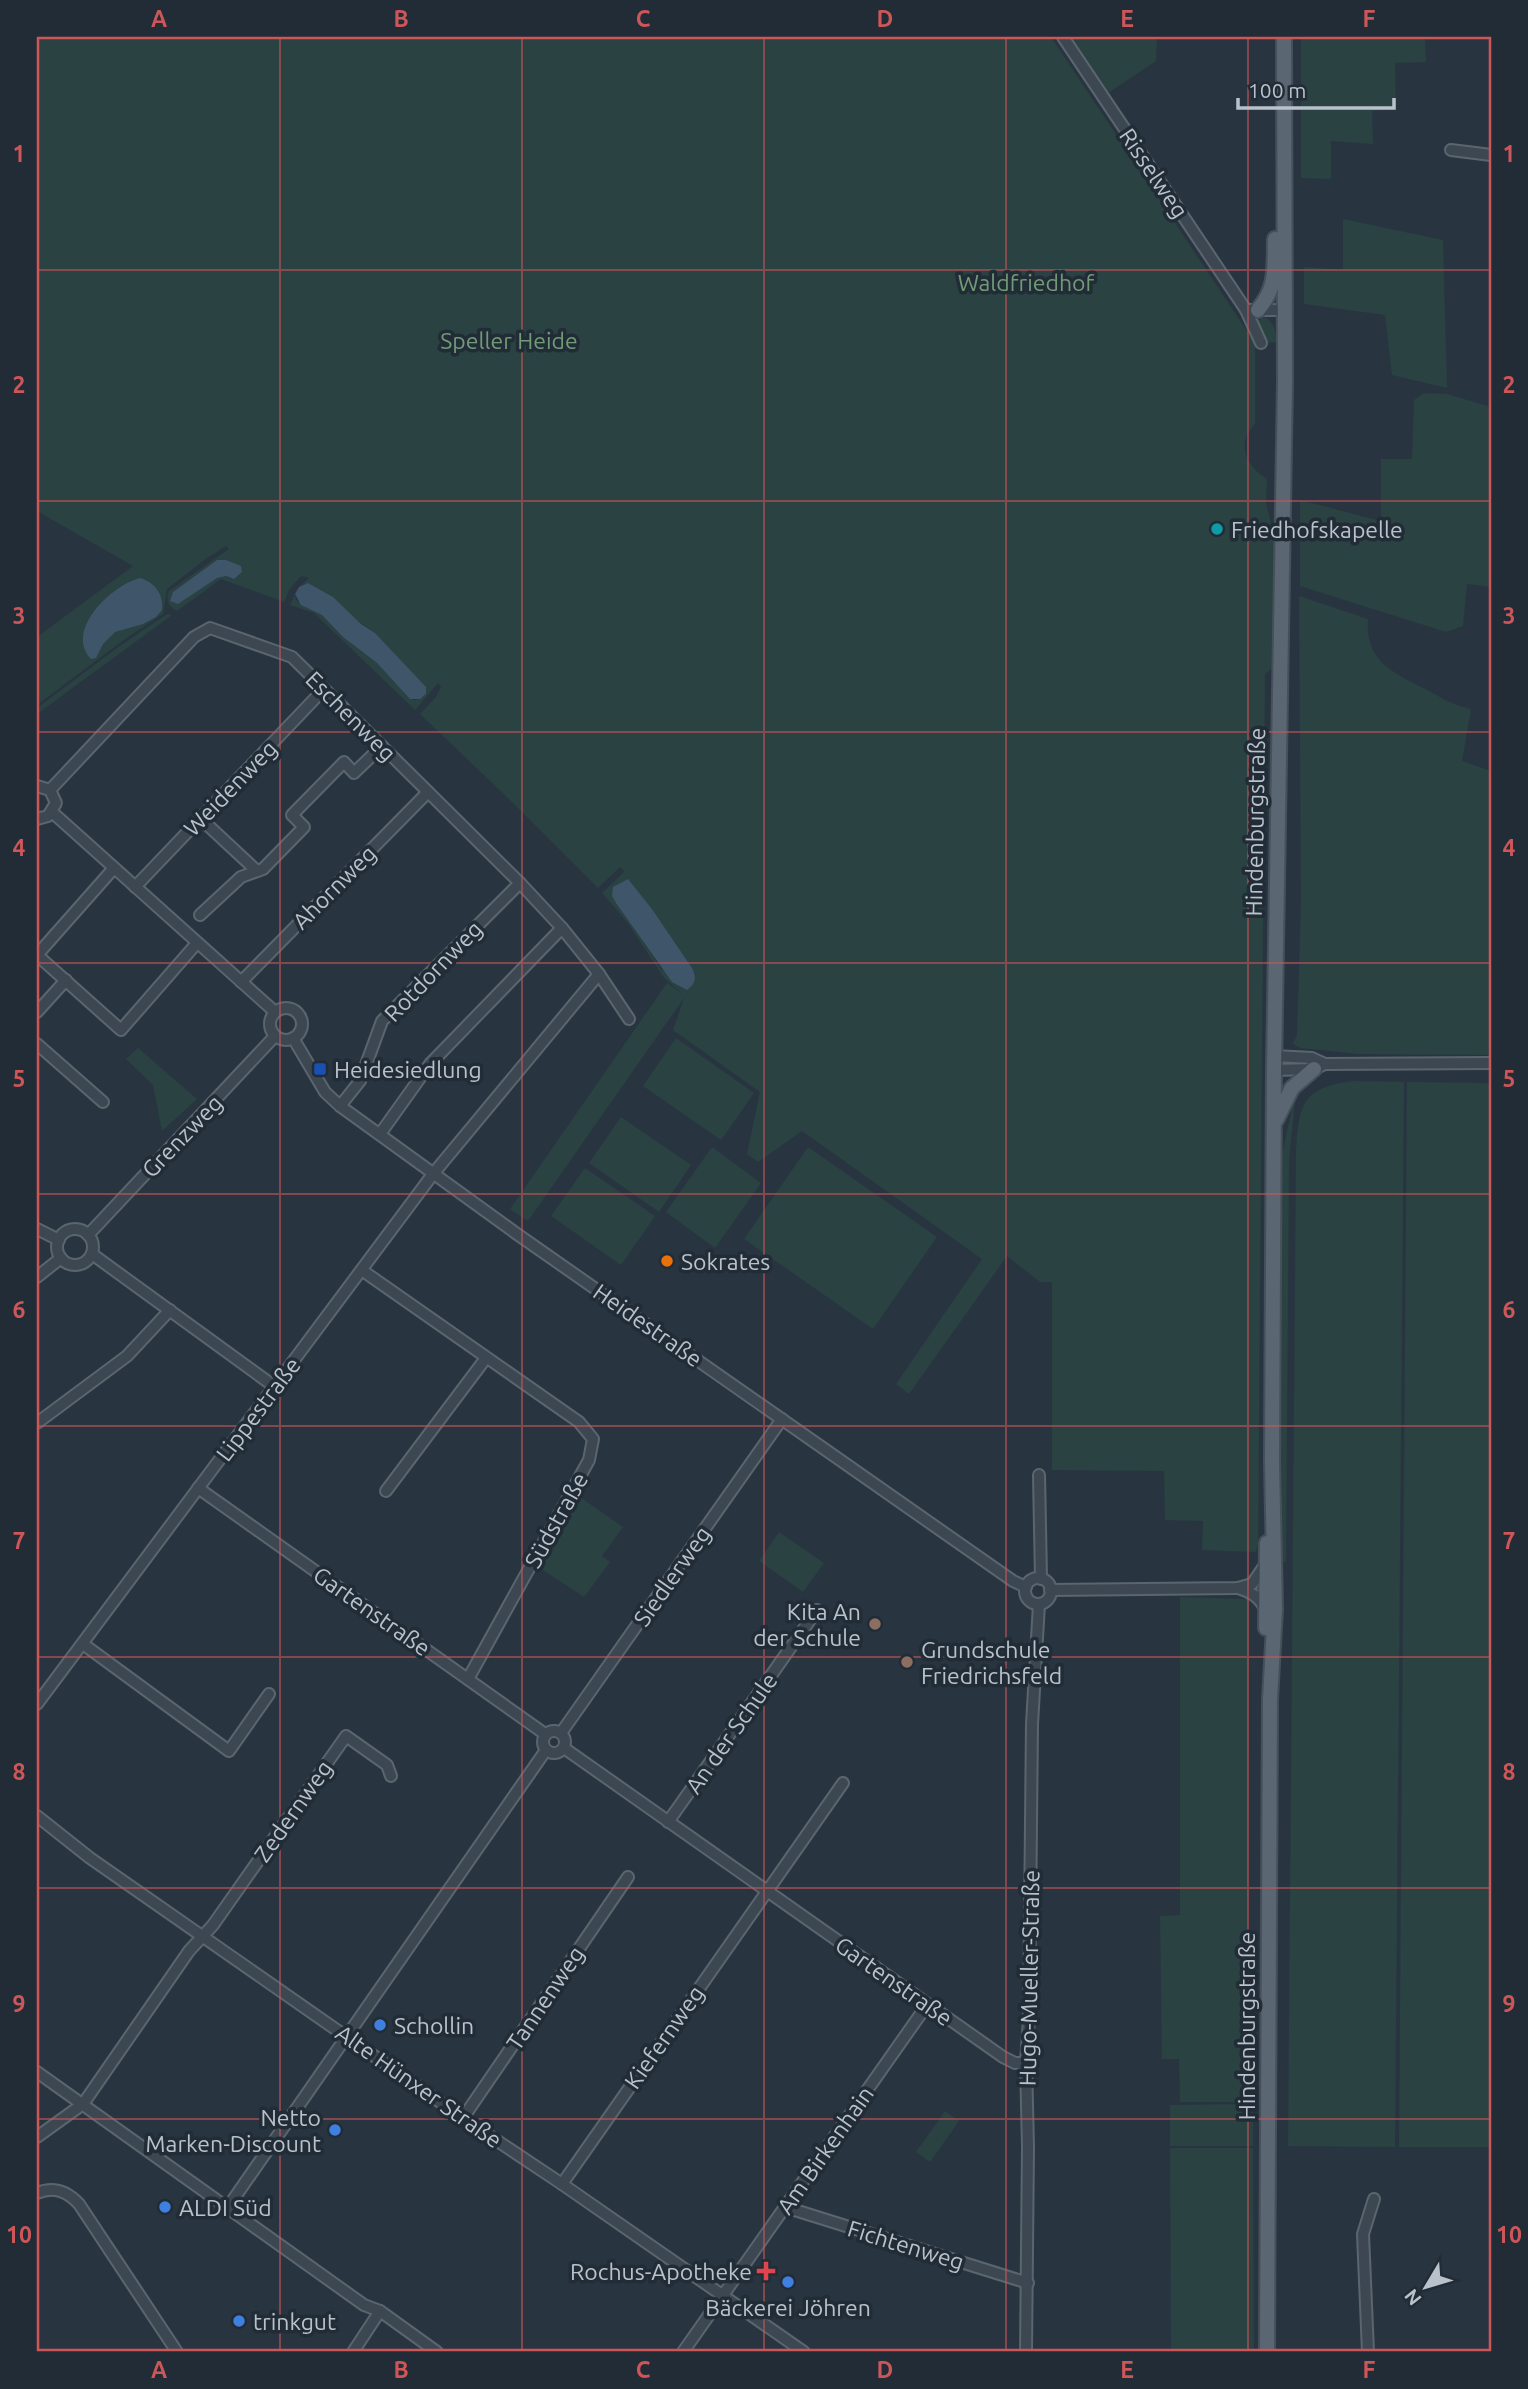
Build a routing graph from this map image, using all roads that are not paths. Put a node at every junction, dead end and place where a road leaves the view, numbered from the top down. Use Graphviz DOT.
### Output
graph roads {
  1 [pos="1063,37"];
  2 [pos="1284,37"];
  3 [pos="1451,150"];
  4 [pos="1491,155"];
  5 [pos="1283,183"];
  6 [pos="1252,310"];
  7 [pos="1285,310"];
  8 [pos="1261,343"];
  9 [pos="324,689"];
  10 [pos="382,746"];
  11 [pos="37,786"];
  12 [pos="50,790"];
  13 [pos="428,792"];
  14 [pos="52,812"];
  15 [pos="37,818"];
  16 [pos="200,818"];
  17 [pos="114,868"];
  18 [pos="257,871"];
  19 [pos="520,883"];
  20 [pos="135,887"];
  21 [pos="200,915"];
  22 [pos="562,928"];
  23 [pos="197,943"];
  24 [pos="599,974"];
  25 [pos="66,980"];
  26 [pos="241,982"];
  27 [pos="37,1012"];
  28 [pos="275,1012"];
  29 [pos="629,1019"];
  30 [pos="275,1036"];
  31 [pos="293,1038"];
  32 [pos="37,1044"];
  33 [pos="1274,1063"];
  34 [pos="1491,1063"];
  35 [pos="1319,1066"];
  36 [pos="103,1102"];
  37 [pos="340,1106"];
  38 [pos="1274,1124"];
  39 [pos="380,1134"];
  40 [pos="433,1174"];
  41 [pos="37,1228"];
  42 [pos="88,1235"];
  43 [pos="59,1240"];
  44 [pos="92,1254"];
  45 [pos="61,1258"];
  46 [pos="363,1271"];
  47 [pos="37,1277"];
  48 [pos="170,1310"];
  49 [pos="486,1358"];
  50 [pos="275,1387"];
  51 [pos="782,1419"];
  52 [pos="37,1423"];
  53 [pos="1272,1462"];
  54 [pos="1040,1475"];
  55 [pos="198,1488"];
  56 [pos="386,1491"];
  57 [pos="1265,1565"];
  58 [pos="1041,1579"];
  59 [pos="1026,1587"];
  60 [pos="1238,1588"];
  61 [pos="1051,1590"];
  62 [pos="1039,1604"];
  63 [pos="1265,1608"];
  64 [pos="817,1609"];
  65 [pos="83,1644"];
  66 [pos="468,1679"];
  67 [pos="269,1695"];
  68 [pos="1270,1699"];
  69 [pos="37,1704"];
  70 [pos="561,1733"];
  71 [pos="545,1734"];
  72 [pos="564,1748"];
  73 [pos="547,1750"];
  74 [pos="391,1776"];
  75 [pos="842,1783"];
  76 [pos="37,1816"];
  77 [pos="668,1822"];
  78 [pos="628,1877"];
  79 [pos="766,1890"];
  80 [pos="203,1936"];
  81 [pos="927,2005"];
  82 [pos="347,2036"];
  83 [pos="1026,2063"];
  84 [pos="37,2072"];
  85 [pos="83,2104"];
  86 [pos="463,2118"];
  87 [pos="37,2137"];
  88 [pos="562,2184"];
  89 [pos="37,2193"];
  90 [pos="1374,2199"];
  91 [pos="228,2207"];
  92 [pos="785,2207"];
  93 [pos="1028,2283"];
  94 [pos="722,2295"];
  95 [pos="380,2311"];
  96 [pos="177,2352"];
  97 [pos="353,2352"];
  98 [pos="437,2352"];
  99 [pos="683,2352"];
  100 [pos="804,2352"];
  101 [pos="1026,2352"];
  102 [pos="1267,2352"];
  103 [pos="1368,2352"];
  1 -- 6 [label="street, Risselweg"];
  2 -- 5 [label="main road, Hindenburgstraße"];
  3 -- 4 [label="street"];
  5 -- 6 [label="main road, Hindenburgstraße"];
  5 -- 7 [label="main road, Hindenburgstraße"];
  6 -- 7 [label="street"];
  6 -- 8 [label="street, Risselweg"];
  7 -- 33 [label="main road, Hindenburgstraße"];
  9 -- 10 [label="street, Eschenweg"];
  9 -- 12 [label="street, Eschenweg"];
  9 -- 16 [label="street, Weidenweg"];
  10 -- 13 [label="street, Eschenweg"];
  10 -- 18 [label="street"];
  11 -- 12 [label="street"];
  12 -- 14 [label="street"];
  13 -- 19 [label="street, Eschenweg"];
  13 -- 26 [label="street, Ahornweg"];
  14 -- 15 [label="street"];
  14 -- 17 [label="street"];
  16 -- 18 [label="street"];
  16 -- 20 [label="street, Weidenweg"];
  17 -- 20 [label="street"];
  17 -- 25 [label="street"];
  18 -- 21 [label="street"];
  19 -- 22 [label="street"];
  19 -- 37 [label="street, Rotdornweg"];
  20 -- 23 [label="street"];
  22 -- 24 [label="street"];
  22 -- 39 [label="street"];
  23 -- 25 [label="street"];
  23 -- 26 [label="street"];
  24 -- 29 [label="street"];
  24 -- 40 [label="street"];
  25 -- 27 [label="street"];
  26 -- 28 [label="street"];
  28 -- 30 [label="street"];
  28 -- 31 [label="street"];
  30 -- 31 [label="street"];
  30 -- 42 [label="street, Grenzweg"];
  31 -- 37 [label="street, Heidestraße"];
  32 -- 36 [label="street"];
  33 -- 35 [label="street"];
  33 -- 38 [label="main road, Hindenburgstraße"];
  34 -- 35 [label="street"];
  35 -- 38 [label="main road"];
  37 -- 39 [label="street, Heidestraße"];
  38 -- 53 [label="main road, Hindenburgstraße"];
  39 -- 40 [label="street, Heidestraße"];
  40 -- 46 [label="street, Lippestraße"];
  40 -- 51 [label="street, Heidestraße"];
  41 -- 43 [label="street"];
  42 -- 43 [label="street"];
  42 -- 44 [label="street"];
  43 -- 45 [label="street"];
  44 -- 45 [label="street"];
  44 -- 48 [label="street"];
  45 -- 47 [label="street"];
  46 -- 49 [label="street, Südstraße"];
  46 -- 50 [label="street, Lippestraße"];
  48 -- 50 [label="street"];
  48 -- 52 [label="street"];
  49 -- 56 [label="street"];
  49 -- 66 [label="street, Südstraße"];
  50 -- 55 [label="street, Lippestraße"];
  51 -- 59 [label="street, Heidestraße"];
  51 -- 70 [label="street, Siedlerweg"];
  53 -- 57 [label="main road, Hindenburgstraße"];
  53 -- 68 [label="main road, Hindenburgstraße"];
  54 -- 58 [label="street"];
  55 -- 65 [label="street, Lippestraße"];
  55 -- 66 [label="street, Gartenstraße"];
  57 -- 60 [label="street"];
  57 -- 63 [label="main road, Hindenburgstraße"];
  58 -- 59 [label="street"];
  58 -- 61 [label="street"];
  59 -- 62 [label="street, Heidestraße"];
  60 -- 61 [label="street"];
  60 -- 63 [label="street"];
  61 -- 62 [label="street"];
  62 -- 83 [label="street, Hugo-Mueller-Straße"];
  63 -- 68 [label="main road, Hindenburgstraße"];
  64 -- 77 [label="street, An der Schule"];
  65 -- 67 [label="street"];
  65 -- 69 [label="street, Lippestraße"];
  66 -- 71 [label="street, Gartenstraße"];
  68 -- 102 [label="main road, Hindenburgstraße"];
  70 -- 71 [label="street"];
  70 -- 72 [label="street"];
  71 -- 73 [label="street"];
  72 -- 73 [label="street"];
  72 -- 77 [label="street, Gartenstraße"];
  73 -- 82 [label="street"];
  74 -- 80 [label="street, Zedernweg"];
  75 -- 79 [label="street"];
  76 -- 80 [label="street, Alte Hünxer Straße"];
  77 -- 79 [label="street, Gartenstraße"];
  78 -- 86 [label="street, Tannenweg"];
  79 -- 81 [label="street, Gartenstraße"];
  79 -- 88 [label="street, Kiefernweg"];
  80 -- 82 [label="street, Alte Hünxer Straße"];
  80 -- 85 [label="street"];
  81 -- 83 [label="street, Gartenstraße"];
  81 -- 92 [label="street, Am Birkenhain"];
  82 -- 86 [label="street, Alte Hünxer Straße"];
  82 -- 91 [label="street"];
  83 -- 93 [label="street, Hugo-Mueller-Straße"];
  84 -- 85 [label="street"];
  85 -- 87 [label="street"];
  85 -- 91 [label="street"];
  86 -- 88 [label="street, Alte Hünxer Straße"];
  88 -- 94 [label="street, Alte Hünxer Straße"];
  89 -- 96 [label="street"];
  90 -- 103 [label="street"];
  91 -- 95 [label="street"];
  92 -- 93 [label="street, Fichtenweg"];
  92 -- 94 [label="street, Am Birkenhain"];
  93 -- 101 [label="street, Hugo-Mueller-Straße"];
  94 -- 99 [label="street, Am Birkenhain"];
  94 -- 100 [label="street, Alte Hünxer Straße"];
  95 -- 97 [label="street"];
  95 -- 98 [label="street"];
}
